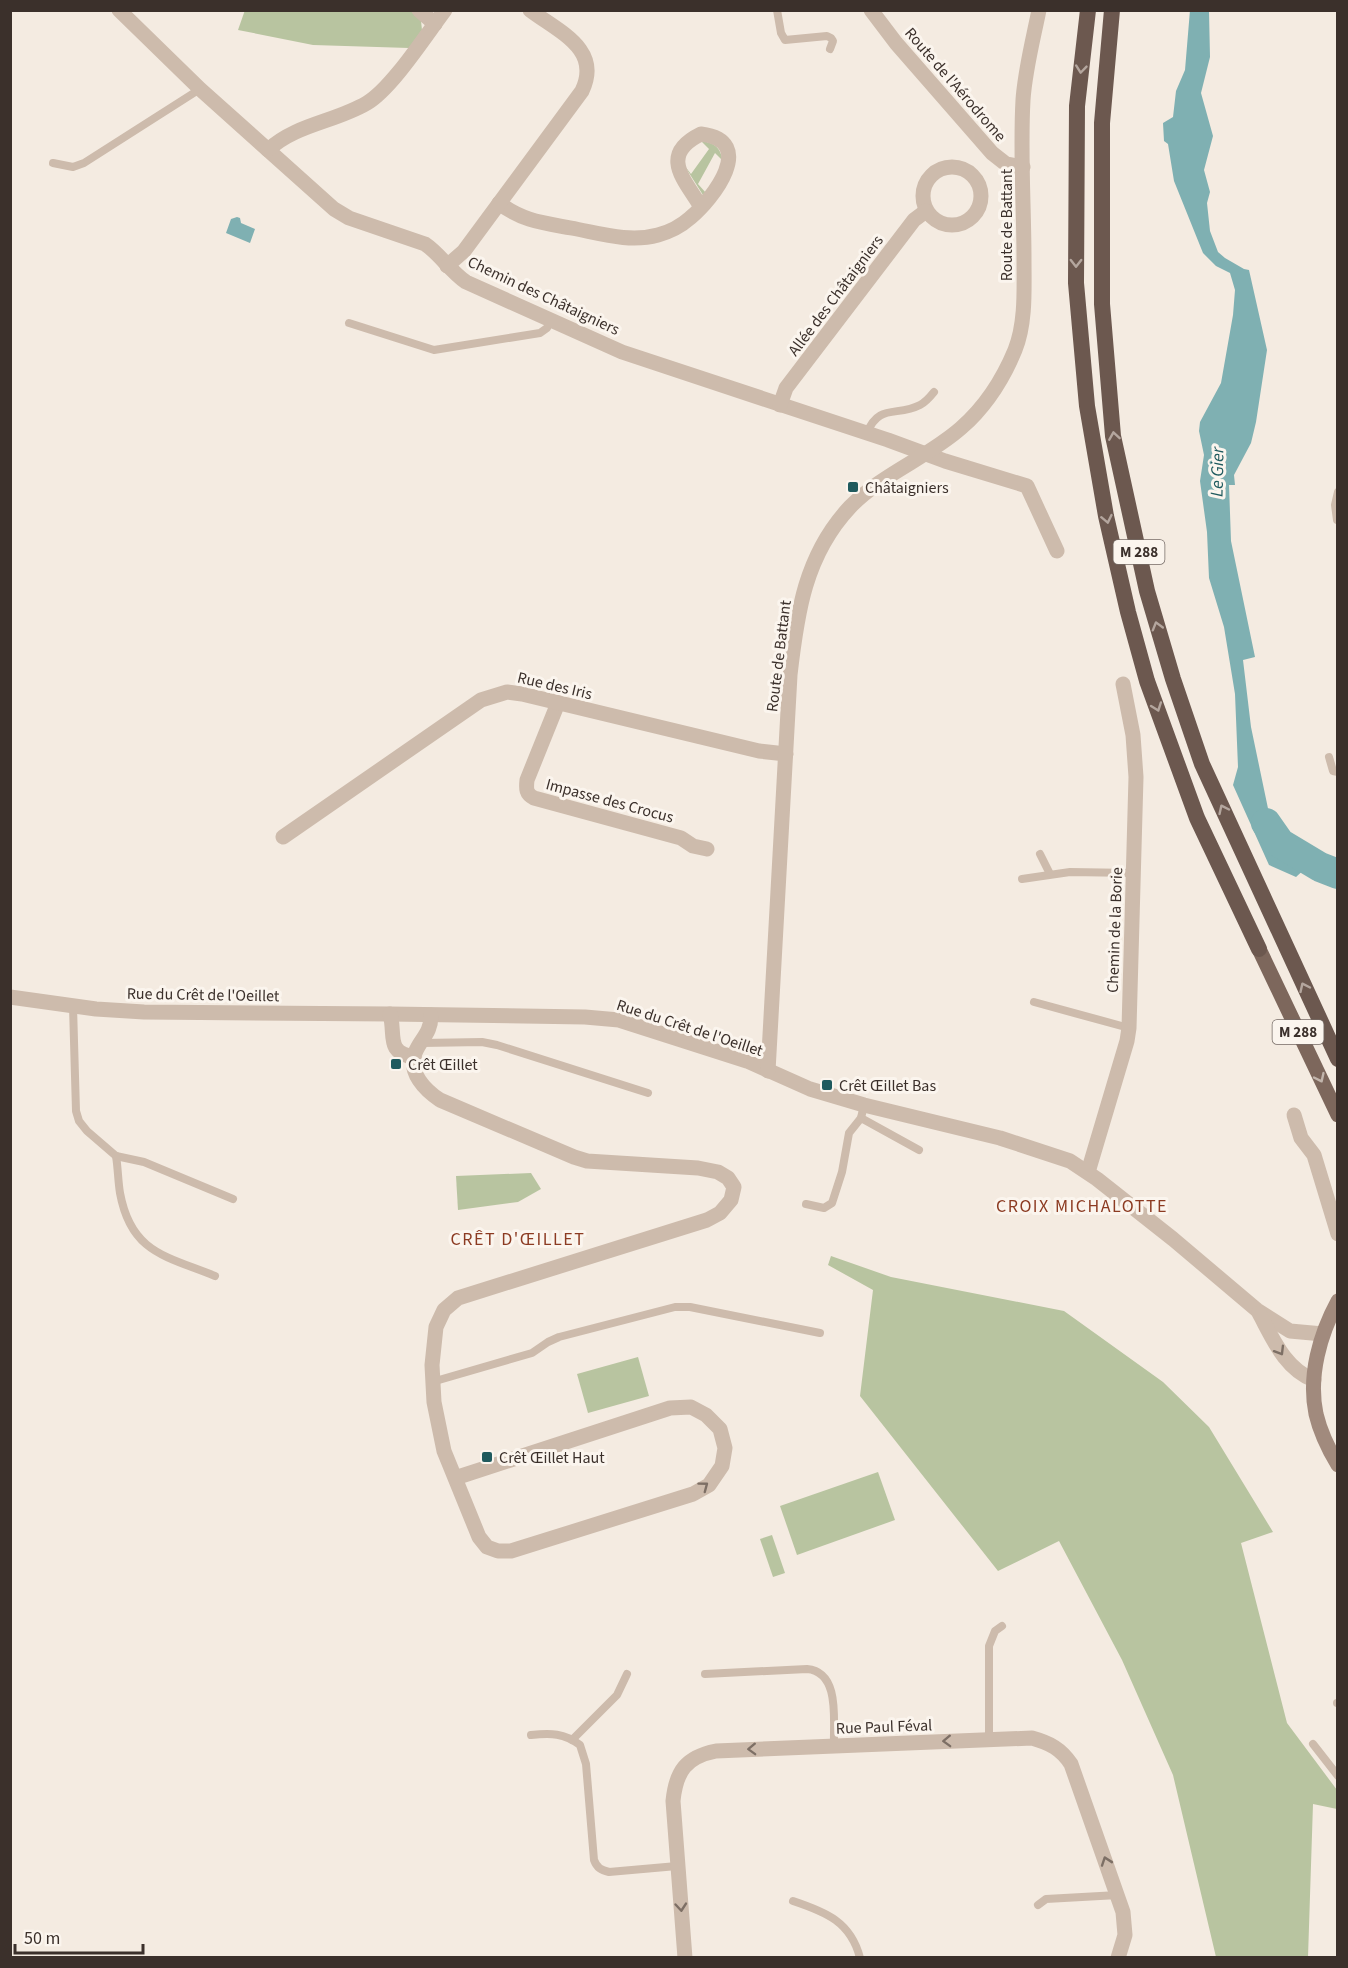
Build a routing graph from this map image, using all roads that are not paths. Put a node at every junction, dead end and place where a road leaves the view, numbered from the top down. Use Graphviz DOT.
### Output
graph roads {
  1 [pos="119,10"];
  2 [pos="419,10"];
  3 [pos="445,10"];
  4 [pos="530,10"];
  5 [pos="777,10"];
  6 [pos="871,10"];
  7 [pos="1039,10"];
  8 [pos="1088,10"];
  9 [pos="1112,10"];
  10 [pos="435,24"];
  11 [pos="830,49"];
  12 [pos="200,89"];
  13 [pos="268,150"];
  14 [pos="53,163"];
  15 [pos="1023,167"];
  16 [pos="499,203"];
  17 [pos="701,207"];
  18 [pos="926,211"];
  19 [pos="447,266"];
  20 [pos="551,320"];
  21 [pos="349,323"];
  22 [pos="934,392"];
  23 [pos="780,405"];
  24 [pos="867,433"];
  25 [pos="925,453"];
  26 [pos="1338,492"];
  27 [pos="1337,520"];
  28 [pos="1058,551"];
  29 [pos="1123,684"];
  30 [pos="558,704"];
  31 [pos="786,754"];
  32 [pos="1329,757"];
  33 [pos="1338,772"];
  34 [pos="283,837"];
  35 [pos="707,849"];
  36 [pos="1040,854"];
  37 [pos="1134,873"];
  38 [pos="1050,874"];
  39 [pos="1022,879"];
  40 [pos="1259,949"];
  41 [pos="10,997"];
  42 [pos="1034,1002"];
  43 [pos="73,1006"];
  44 [pos="390,1014"];
  45 [pos="431,1015"];
  46 [pos="1129,1028"];
  47 [pos="422,1043"];
  48 [pos="414,1057"];
  49 [pos="1338,1059"];
  50 [pos="768,1071"];
  51 [pos="648,1093"];
  52 [pos="862,1112"];
  53 [pos="1294,1115"];
  54 [pos="1338,1115"];
  55 [pos="919,1150"];
  56 [pos="116,1156"];
  57 [pos="1088,1172"];
  58 [pos="233,1199"];
  59 [pos="806,1204"];
  60 [pos="1338,1234"];
  61 [pos="215,1276"];
  62 [pos="1338,1301"];
  63 [pos="1257,1310"];
  64 [pos="820,1333"];
  65 [pos="1323,1334"];
  66 [pos="1314,1380"];
  67 [pos="432,1382"];
  68 [pos="1338,1465"];
  69 [pos="455,1478"];
  70 [pos="1002,1626"];
  71 [pos="627,1674"];
  72 [pos="705,1674"];
  73 [pos="531,1735"];
  74 [pos="989,1739"];
  75 [pos="572,1740"];
  76 [pos="1313,1744"];
  77 [pos="834,1746"];
  78 [pos="1338,1776"];
  79 [pos="677,1866"];
  80 [pos="1118,1895"];
  81 [pos="793,1901"];
  82 [pos="1038,1905"];
  83 [pos="1118,1957"];
  84 [pos="685,1958"];
  85 [pos="860,1958"];
  1 -- 12 [label="street, Chemin des Châtaigniers"];
  2 -- 10 [label="street"];
  3 -- 10 [label="street"];
  4 -- 16 [label="street"];
  5 -- 11 [label="lane"];
  6 -- 15 [label="street, Route de l'Aérodrome"];
  7 -- 15 [label="street, Route de Battant"];
  8 -- 40 [label="highway, M 288, one-way"];
  49 -- 9 [label="highway, M 288, one-way"];
  10 -- 13 [label="street"];
  12 -- 13 [label="street, Chemin des Châtaigniers"];
  12 -- 14 [label="lane"];
  13 -- 19 [label="street, Chemin des Châtaigniers"];
  15 -- 25 [label="street, Route de Battant"];
  16 -- 17 [label="street"];
  16 -- 19 [label="street"];
  17 -- 17 [label="street"];
  18 -- 23 [label="street, Allée des Châtaigniers"];
  19 -- 20 [label="street, Chemin des Châtaigniers"];
  20 -- 21 [label="lane"];
  20 -- 23 [label="street, Chemin des Châtaigniers"];
  22 -- 24 [label="lane"];
  23 -- 24 [label="street, Chemin des Châtaigniers"];
  24 -- 25 [label="street, Chemin des Châtaigniers"];
  25 -- 28 [label="street, Chemin des Châtaigniers"];
  25 -- 31 [label="street, Route de Battant"];
  26 -- 27 [label="lane"];
  29 -- 37 [label="street, Chemin de la Borie"];
  30 -- 31 [label="street, Rue des Iris"];
  30 -- 34 [label="street, Rue des Iris"];
  30 -- 35 [label="street, Impasse des Crocus"];
  31 -- 50 [label="street, Route de Battant"];
  32 -- 33 [label="lane"];
  36 -- 38 [label="lane"];
  37 -- 38 [label="lane"];
  37 -- 46 [label="street, Chemin de la Borie"];
  38 -- 39 [label="lane"];
  40 -- 54 [label="main road, M 288, one-way"];
  41 -- 43 [label="street, Rue du Crêt de l'Oeillet"];
  42 -- 46 [label="lane"];
  43 -- 44 [label="street, Rue du Crêt de l'Oeillet"];
  43 -- 56 [label="lane"];
  44 -- 45 [label="street, Rue du Crêt de l'Oeillet"];
  44 -- 48 [label="street"];
  45 -- 47 [label="street"];
  45 -- 50 [label="street, Rue du Crêt de l'Oeillet"];
  46 -- 57 [label="street, Chemin de la Borie"];
  47 -- 48 [label="street"];
  47 -- 51 [label="lane"];
  48 -- 67 [label="street"];
  50 -- 52 [label="street, Rue du Crêt de l'Oeillet"];
  52 -- 55 [label="lane"];
  52 -- 57 [label="street, Rue du Crêt de l'Oeillet"];
  52 -- 59 [label="lane"];
  53 -- 60 [label="street"];
  56 -- 58 [label="lane"];
  56 -- 61 [label="lane"];
  57 -- 63 [label="street, Rue du Crêt de l'Oeillet"];
  62 -- 65 [label="main road"];
  63 -- 65 [label="street"];
  63 -- 66 [label="street, one-way"];
  64 -- 67 [label="lane"];
  65 -- 66 [label="main road"];
  66 -- 68 [label="main road"];
  67 -- 69 [label="street"];
  69 -- 69 [label="street, one-way"];
  70 -- 74 [label="lane"];
  71 -- 75 [label="lane"];
  72 -- 77 [label="lane"];
  73 -- 75 [label="lane"];
  74 -- 77 [label="street, Rue Paul Féval, one-way"];
  80 -- 74 [label="street, Rue Paul Féval, one-way"];
  75 -- 79 [label="lane"];
  76 -- 78 [label="lane"];
  77 -- 79 [label="street, Rue Paul Féval, one-way"];
  79 -- 84 [label="street, Rue Paul Féval, one-way"];
  80 -- 82 [label="lane"];
  80 -- 83 [label="street, Rue Paul Féval"];
  81 -- 85 [label="lane"];
}
